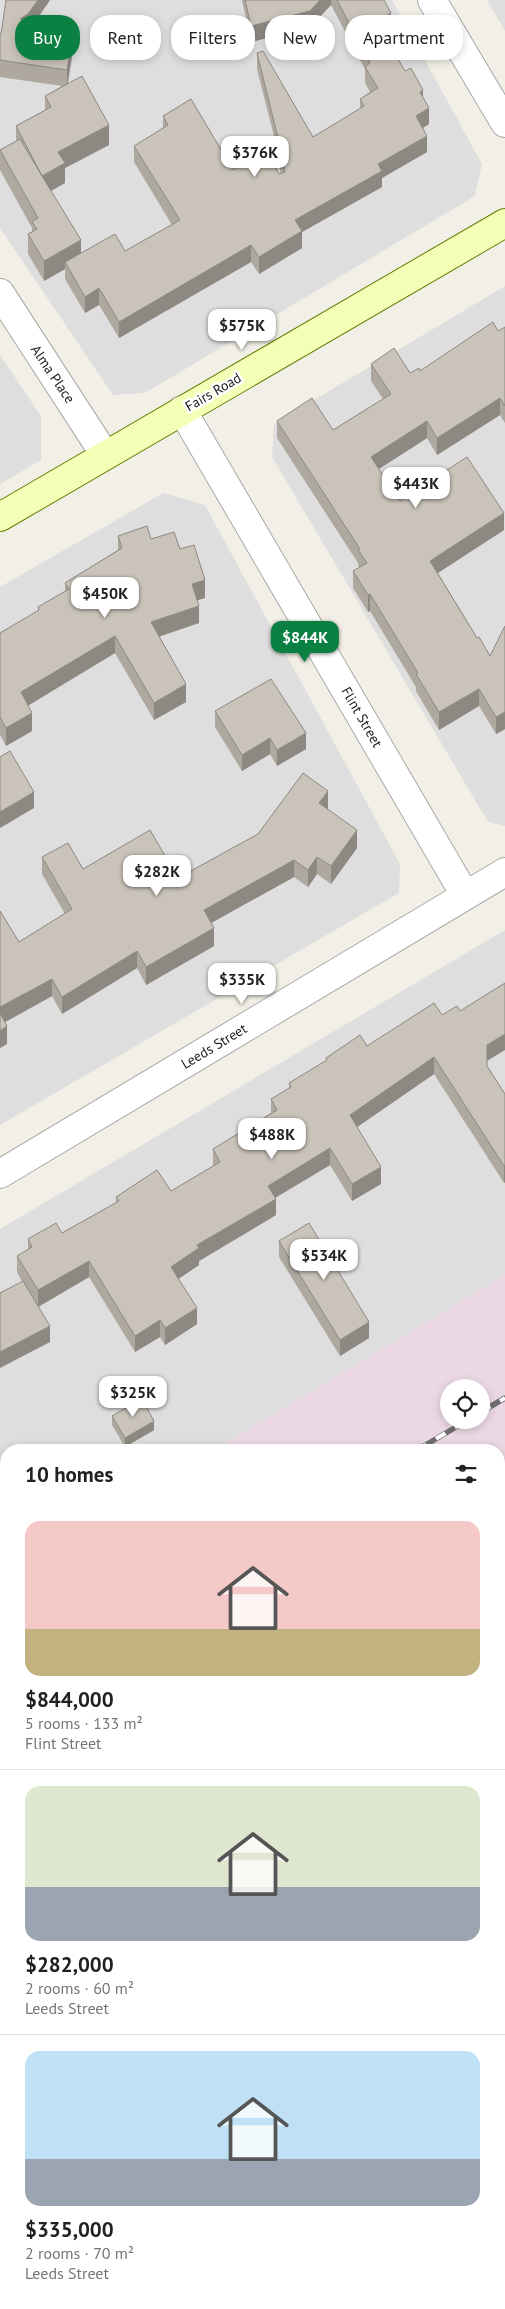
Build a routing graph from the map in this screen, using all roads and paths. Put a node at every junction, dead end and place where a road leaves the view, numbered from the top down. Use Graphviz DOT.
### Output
graph roads {
  1 [pos="432,0"];
  2 [pos="505,123"];
  3 [pos="505,223"];
  4 [pos="0,293"];
  5 [pos="182,410"];
  6 [pos="105,455"];
  7 [pos="0,516"];
  8 [pos="505,872"];
  9 [pos="465,896"];
  10 [pos="0,1174"];
  1 -- 2 [label="street"];
  3 -- 5 [label="street, Fairs Road"];
  4 -- 6 [label="street, Alma Place"];
  5 -- 6 [label="street, Fairs Road"];
  5 -- 9 [label="street, Flint Street"];
  6 -- 7 [label="street, Fairs Road"];
  8 -- 9 [label="street, Leeds Street"];
  9 -- 10 [label="street, Leeds Street"];
}
